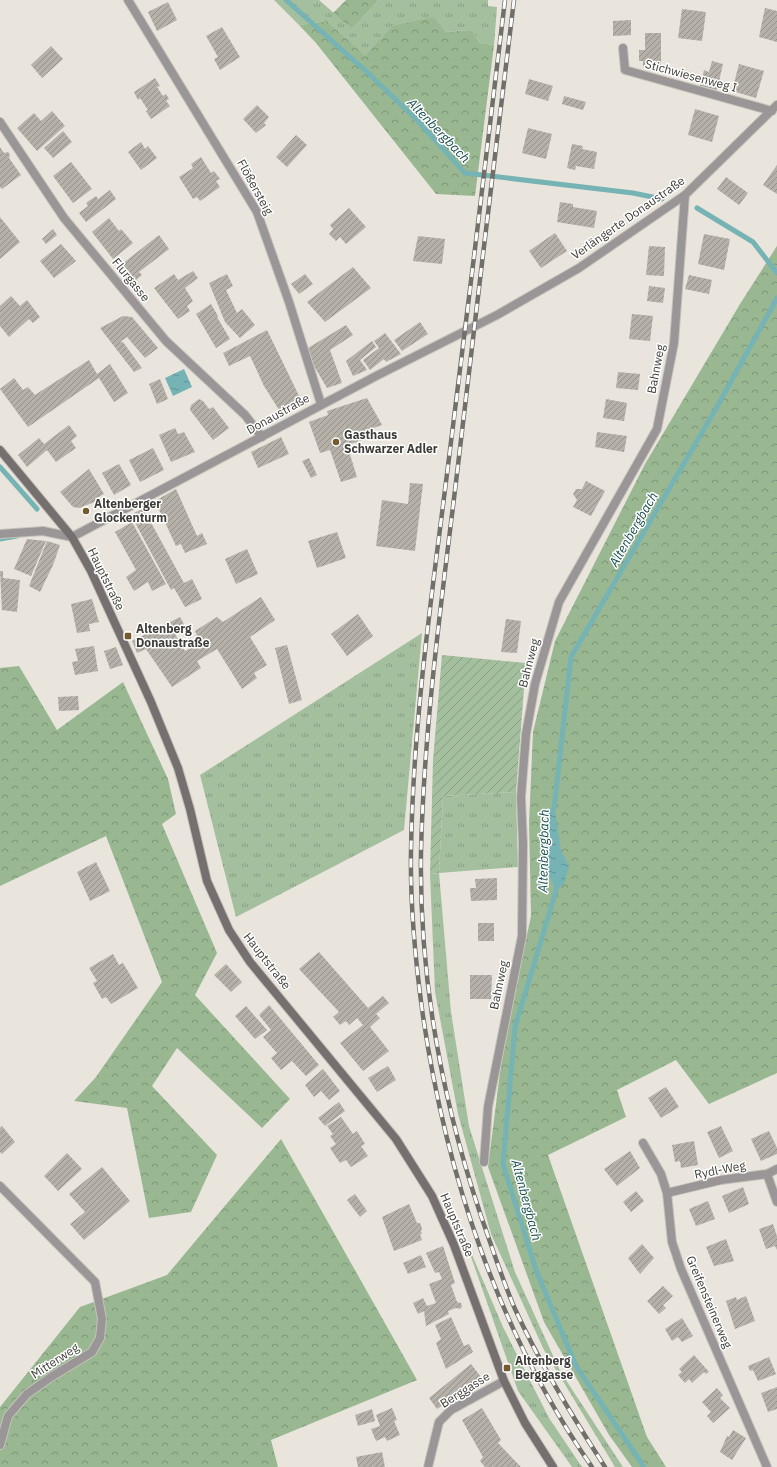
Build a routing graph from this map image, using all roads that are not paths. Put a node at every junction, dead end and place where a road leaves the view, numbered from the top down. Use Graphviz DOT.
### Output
graph roads {
  1 [pos="128,0"];
  2 [pos="622,48"];
  3 [pos="775,108"];
  4 [pos="0,122"];
  5 [pos="685,195"];
  6 [pos="497,315"];
  7 [pos="321,404"];
  8 [pos="262,437"];
  9 [pos="0,450"];
  10 [pos="0,534"];
  11 [pos="72,537"];
  12 [pos="643,1143"];
  13 [pos="484,1162"];
  14 [pos="777,1169"];
  15 [pos="767,1174"];
  16 [pos="0,1186"];
  17 [pos="667,1194"];
  18 [pos="777,1202"];
  19 [pos="504,1381"];
  20 [pos="0,1445"];
  21 [pos="428,1467"];
  22 [pos="553,1467"];
  23 [pos="767,1467"];
  1 -- 7 [label="street, Flößersteig"];
  2 -- 3 [label="street, Stichwiesenweg I"];
  3 -- 5 [label="street, Verlängerte Donaustraße"];
  4 -- 8 [label="street, Flurgasse"];
  5 -- 6 [label="street, Verlängerte Donaustraße"];
  5 -- 13 [label="street, Bahnweg"];
  6 -- 7 [label="street, Donaustraße"];
  7 -- 8 [label="street, Donaustraße"];
  8 -- 11 [label="street, Donaustraße"];
  9 -- 11 [label="main road, Hauptstraße"];
  10 -- 11 [label="street"];
  11 -- 19 [label="main road, Hauptstraße"];
  12 -- 17 [label="street, Greifensteinerweg"];
  14 -- 15 [label="street, Rydl-Weg"];
  15 -- 17 [label="street, Rydl-Weg"];
  15 -- 18 [label="street"];
  16 -- 20 [label="street, Mitterweg"];
  17 -- 23 [label="street, Greifensteinerweg"];
  19 -- 21 [label="street, Berggasse"];
  19 -- 22 [label="main road, Hauptstraße"];
}
